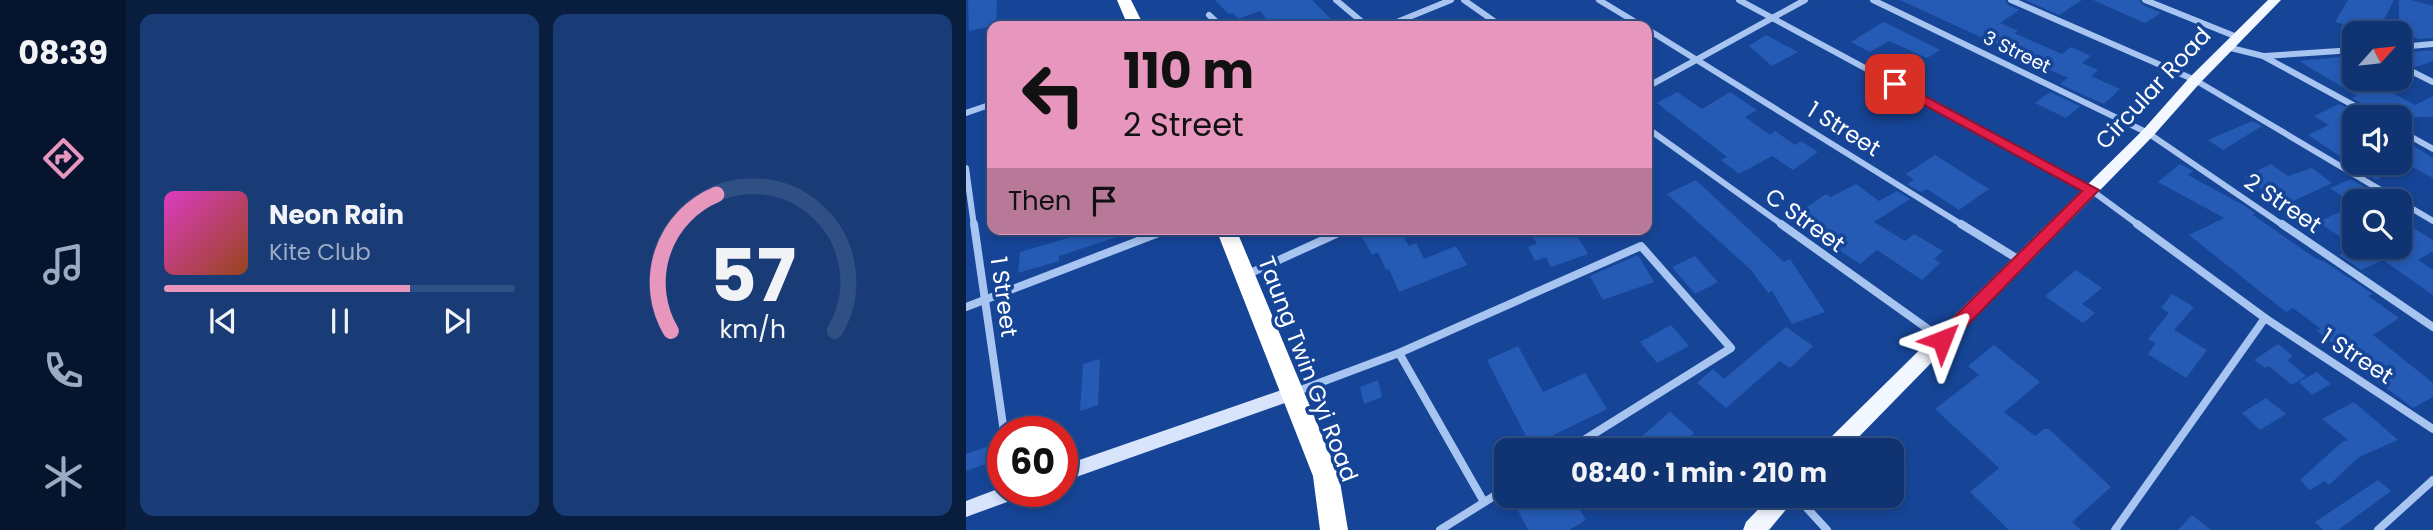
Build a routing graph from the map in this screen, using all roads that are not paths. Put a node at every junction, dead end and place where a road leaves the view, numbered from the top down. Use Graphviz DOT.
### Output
graph roads {
  1 [pos="1124,0"];
  2 [pos="1336,0"];
  3 [pos="1451,0"];
  4 [pos="1464,0"];
  5 [pos="1599,0"];
  6 [pos="1739,0"];
  7 [pos="1805,0"];
  8 [pos="1872,0"];
  9 [pos="2011,0"];
  10 [pos="2145,0"];
  11 [pos="2275,0"];
  12 [pos="1209,15"];
  13 [pos="1773,18"];
  14 [pos="1134,21"];
  15 [pos="1216,21"];
  16 [pos="1361,21"];
  17 [pos="1399,21"];
  18 [pos="1494,21"];
  19 [pos="1634,21"];
  20 [pos="1652,32"];
  21 [pos="2232,42"];
  22 [pos="2433,44"];
  23 [pos="2412,46"];
  24 [pos="2342,51"];
  25 [pos="2263,56"];
  26 [pos="1696,60"];
  27 [pos="2412,72"];
  28 [pos="2195,80"];
  29 [pos="2433,82"];
  30 [pos="1652,84"];
  31 [pos="2353,105"];
  32 [pos="987,106"];
  33 [pos="966,113"];
  34 [pos="1652,132"];
  35 [pos="2148,133"];
  36 [pos="2412,137"];
  37 [pos="2433,149"];
  38 [pos="966,168"];
  39 [pos="2091,190"];
  40 [pos="2433,221"];
  41 [pos="1154,235"];
  42 [pos="1229,235"];
  43 [pos="1334,235"];
  44 [pos="2021,261"];
  45 [pos="1246,275"];
  46 [pos="985,300"];
  47 [pos="966,307"];
  48 [pos="2264,318"];
  49 [pos="2433,327"];
  50 [pos="1942,340"];
  51 [pos="1399,353"];
  52 [pos="1293,393"];
  53 [pos="1002,416"];
  54 [pos="2433,429"];
  55 [pos="1587,438"];
  56 [pos="1844,438"];
  57 [pos="1078,468"];
  58 [pos="2433,480"];
  59 [pos="1494,496"];
  60 [pos="987,501"];
  61 [pos="1484,502"];
  62 [pos="1775,508"];
  63 [pos="1808,508"];
  64 [pos="966,509"];
  65 [pos="1334,530"];
  66 [pos="1440,530"];
  67 [pos="1754,530"];
  68 [pos="1827,530"];
  69 [pos="2115,530"];
  70 [pos="2378,530"];
  1 -- 14 [label="highway"];
  2 -- 16 [label="street"];
  3 -- 17 [label="street"];
  4 -- 18 [label="street"];
  5 -- 19 [label="street"];
  6 -- 13 [label="street"];
  7 -- 13 [label="street"];
  8 -- 35 [label="street, 3 Street"];
  9 -- 28 [label="street"];
  10 -- 21 [label="street"];
  11 -- 21 [label="main road, Circular Road"];
  12 -- 15 [label="street"];
  13 -- 26 [label="street"];
  13 -- 39 [label="street"];
  20 -- 26 [label="street, 1 Street"];
  21 -- 25 [label="street"];
  21 -- 28 [label="main road, Circular Road"];
  22 -- 23 [label="street"];
  24 -- 25 [label="street"];
  25 -- 31 [label="street"];
  26 -- 30 [label="street"];
  26 -- 44 [label="street, 1 Street"];
  27 -- 29 [label="street"];
  28 -- 35 [label="main road, Circular Road"];
  28 -- 40 [label="street"];
  32 -- 33 [label="street"];
  34 -- 50 [label="street, C Street"];
  35 -- 39 [label="main road, Circular Road"];
  35 -- 49 [label="street, 2 Street"];
  36 -- 37 [label="street"];
  38 -- 46 [label="street, 1 Street"];
  39 -- 44 [label="main road, Circular Road"];
  39 -- 48 [label="street, 1 Street"];
  41 -- 46 [label="street"];
  42 -- 45 [label="highway, Taung Twin Gyi Road"];
  43 -- 45 [label="street"];
  44 -- 50 [label="main road, Circular Road"];
  45 -- 52 [label="highway, Taung Twin Gyi Road"];
  46 -- 47 [label="street"];
  46 -- 53 [label="street, 1 Street"];
  48 -- 54 [label="street, 1 Street"];
  48 -- 69 [label="street"];
  50 -- 56 [label="main road, Circular Road"];
  51 -- 52 [label="street"];
  51 -- 55 [label="street"];
  51 -- 61 [label="street"];
  52 -- 57 [label="street"];
  52 -- 65 [label="highway, Taung Twin Gyi Road"];
  58 -- 70 [label="street"];
  59 -- 61 [label="street"];
  60 -- 64 [label="street"];
  61 -- 66 [label="street"];
  62 -- 67 [label="main road"];
  63 -- 68 [label="street"];
}
